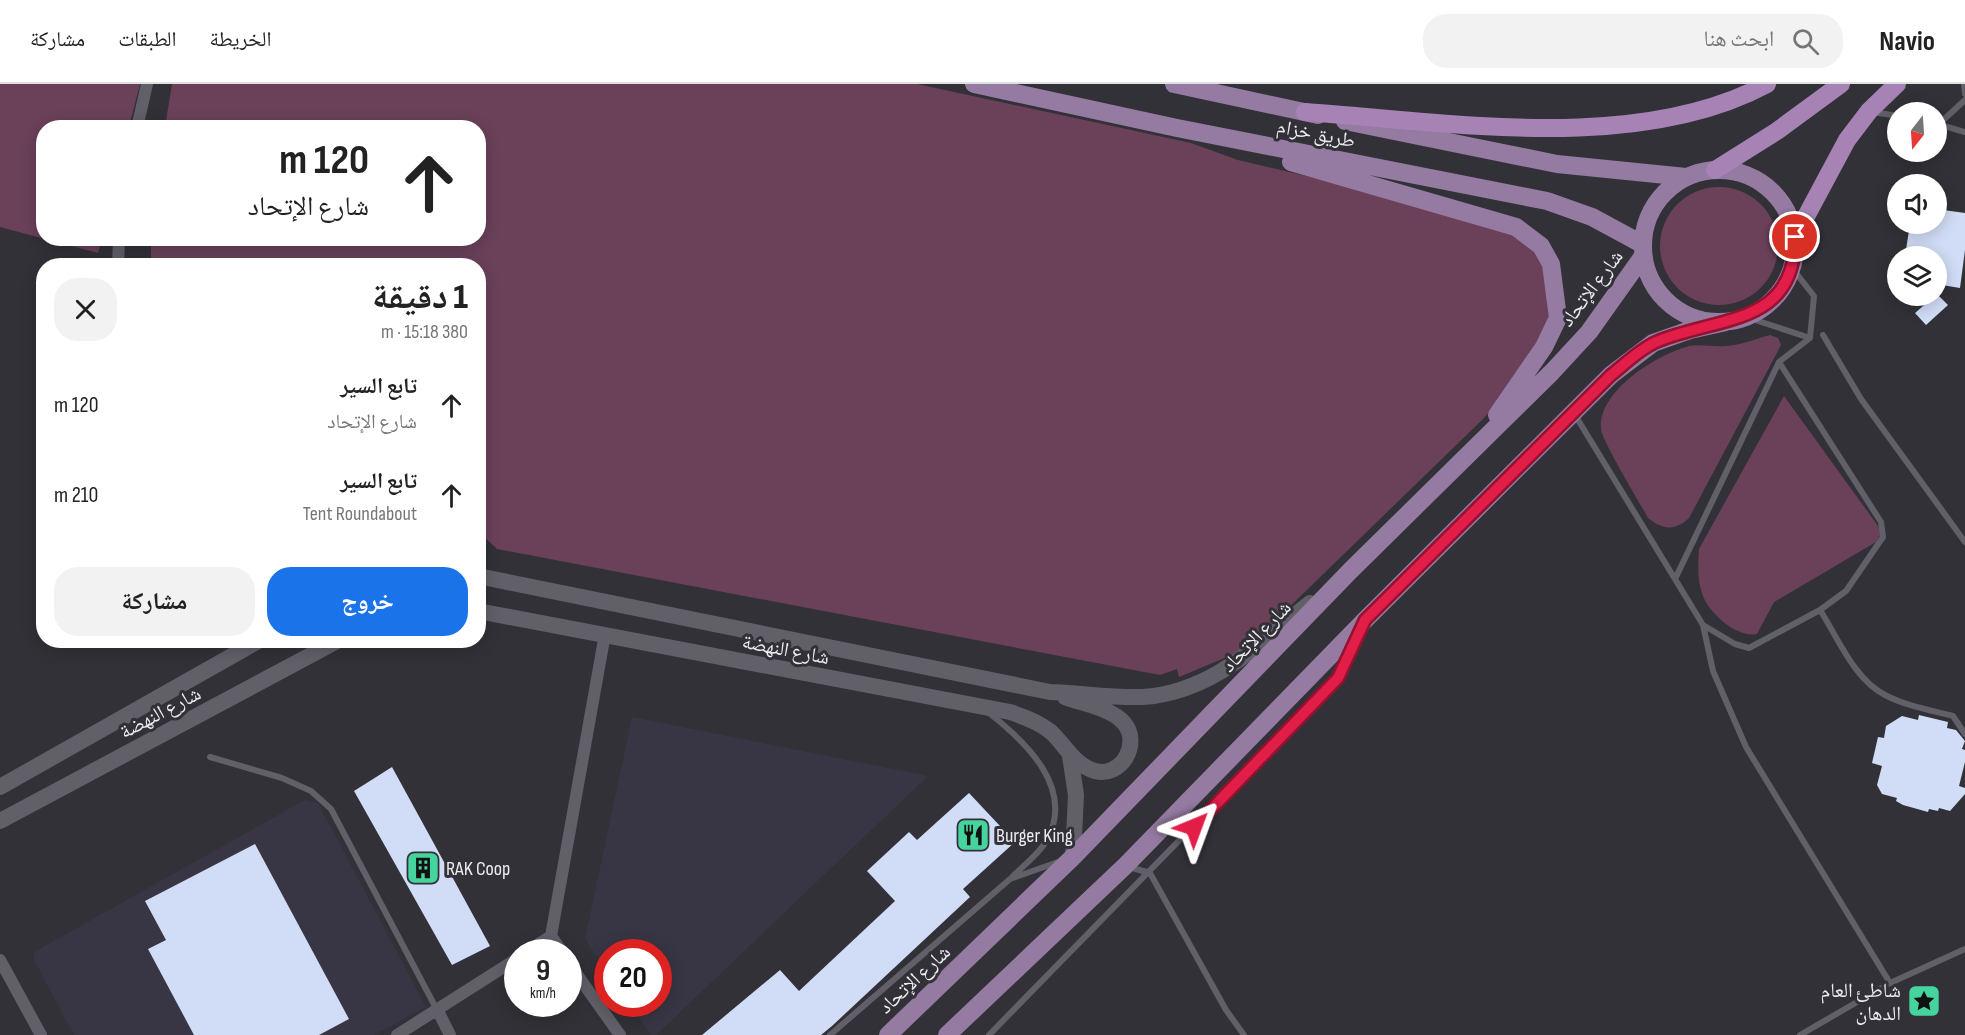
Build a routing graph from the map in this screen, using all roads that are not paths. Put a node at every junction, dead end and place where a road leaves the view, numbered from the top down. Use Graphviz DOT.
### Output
graph roads {
  1 [pos="147,84"];
  2 [pos="974,84"];
  3 [pos="1174,84"];
  4 [pos="1767,84"];
  5 [pos="1841,84"];
  6 [pos="1897,84"];
  7 [pos="1964,84"];
  8 [pos="1965,94"];
  9 [pos="1965,100"];
  10 [pos="1869,111"];
  11 [pos="1305,112"];
  12 [pos="1887,114"];
  13 [pos="1947,116"];
  14 [pos="139,120"];
  15 [pos="1947,127"];
  16 [pos="1177,129"];
  17 [pos="1965,132"];
  18 [pos="1715,170"];
  19 [pos="1686,177"];
  20 [pos="1795,237"];
  21 [pos="1643,250"];
  22 [pos="1792,268"];
  23 [pos="1746,317"];
  24 [pos="1725,322"];
  25 [pos="1823,335"];
  26 [pos="1810,338"];
  27 [pos="1779,362"];
  28 [pos="1574,412"];
  29 [pos="1470,452"];
  30 [pos="1965,542"];
  31 [pos="1351,570"];
  32 [pos="1676,577"];
  33 [pos="486,578"];
  34 [pos="1820,610"];
  35 [pos="486,612"];
  36 [pos="1365,620"];
  37 [pos="1704,625"];
  38 [pos="605,634"];
  39 [pos="232,648"];
  40 [pos="324,648"];
  41 [pos="1050,692"];
  42 [pos="982,708"];
  43 [pos="1965,734"];
  44 [pos="1071,756"];
  45 [pos="210,758"];
  46 [pos="0,787"];
  47 [pos="0,821"];
  48 [pos="1073,857"];
  49 [pos="1126,866"];
  50 [pos="1150,873"];
  51 [pos="1010,879"];
  52 [pos="550,936"];
  53 [pos="546,939"];
  54 [pos="552,939"];
  55 [pos="1965,949"];
  56 [pos="0,960"];
  57 [pos="504,967"];
  58 [pos="582,982"];
  59 [pos="1890,984"];
  60 [pos="438,1011"];
  61 [pos="41,1035"];
  62 [pos="397,1035"];
  63 [pos="450,1035"];
  64 [pos="620,1035"];
  65 [pos="830,1035"];
  66 [pos="888,1035"];
  67 [pos="947,1035"];
  68 [pos="989,1035"];
  69 [pos="1244,1035"];
  70 [pos="1800,1035"];
  1 -- 14 [label="street"];
  2 -- 16 [label="main road, طريق خزام"];
  3 -- 11 [label="main road, طريق خزام"];
  4 -- 11 [label="highway"];
  5 -- 18 [label="highway"];
  6 -- 10 [label="highway"];
  7 -- 8 [label="lane"];
  9 -- 13 [label="lane"];
  10 -- 12 [label="lane"];
  10 -- 20 [label="highway"];
  11 -- 19 [label="main road, طريق خزام"];
  15 -- 17 [label="lane"];
  16 -- 21 [label="main road, طريق خزام"];
  16 -- 29 [label="main road"];
  18 -- 19 [label="main road"];
  18 -- 20 [label="main road"];
  19 -- 21 [label="main road"];
  20 -- 22 [label="main road"];
  21 -- 24 [label="main road"];
  21 -- 29 [label="main road, شارع الإتحاد"];
  22 -- 23 [label="main road"];
  22 -- 26 [label="lane"];
  23 -- 24 [label="main road"];
  23 -- 26 [label="lane"];
  24 -- 28 [label="main road"];
  25 -- 30 [label="lane"];
  26 -- 27 [label="lane"];
  27 -- 32 [label="lane"];
  27 -- 34 [label="lane"];
  28 -- 32 [label="lane"];
  28 -- 36 [label="main road"];
  29 -- 31 [label="main road, شارع الإتحاد"];
  31 -- 41 [label="main road"];
  31 -- 48 [label="main road, شارع الإتحاد"];
  32 -- 37 [label="lane"];
  33 -- 41 [label="main road, شارع النهضة"];
  34 -- 37 [label="lane"];
  34 -- 43 [label="lane"];
  35 -- 38 [label="main road, شارع النهضة"];
  36 -- 49 [label="main road"];
  36 -- 50 [label="lane"];
  37 -- 59 [label="lane"];
  38 -- 42 [label="main road, شارع النهضة"];
  38 -- 52 [label="street"];
  39 -- 46 [label="main road, شارع النهضة"];
  40 -- 47 [label="main road, شارع النهضة"];
  41 -- 44 [label="main road"];
  42 -- 44 [label="main road, شارع النهضة"];
  42 -- 51 [label="lane"];
  44 -- 48 [label="main road"];
  45 -- 60 [label="lane"];
  48 -- 51 [label="lane"];
  48 -- 66 [label="main road, شارع الإتحاد"];
  49 -- 50 [label="lane"];
  49 -- 67 [label="main road"];
  50 -- 68 [label="lane"];
  50 -- 69 [label="lane"];
  51 -- 65 [label="lane"];
  52 -- 53 [label="street"];
  52 -- 54 [label="street"];
  55 -- 59 [label="lane"];
  56 -- 61 [label="street"];
  57 -- 60 [label="street"];
  58 -- 64 [label="street"];
  59 -- 70 [label="lane"];
  60 -- 62 [label="street"];
  60 -- 63 [label="street"];
}
